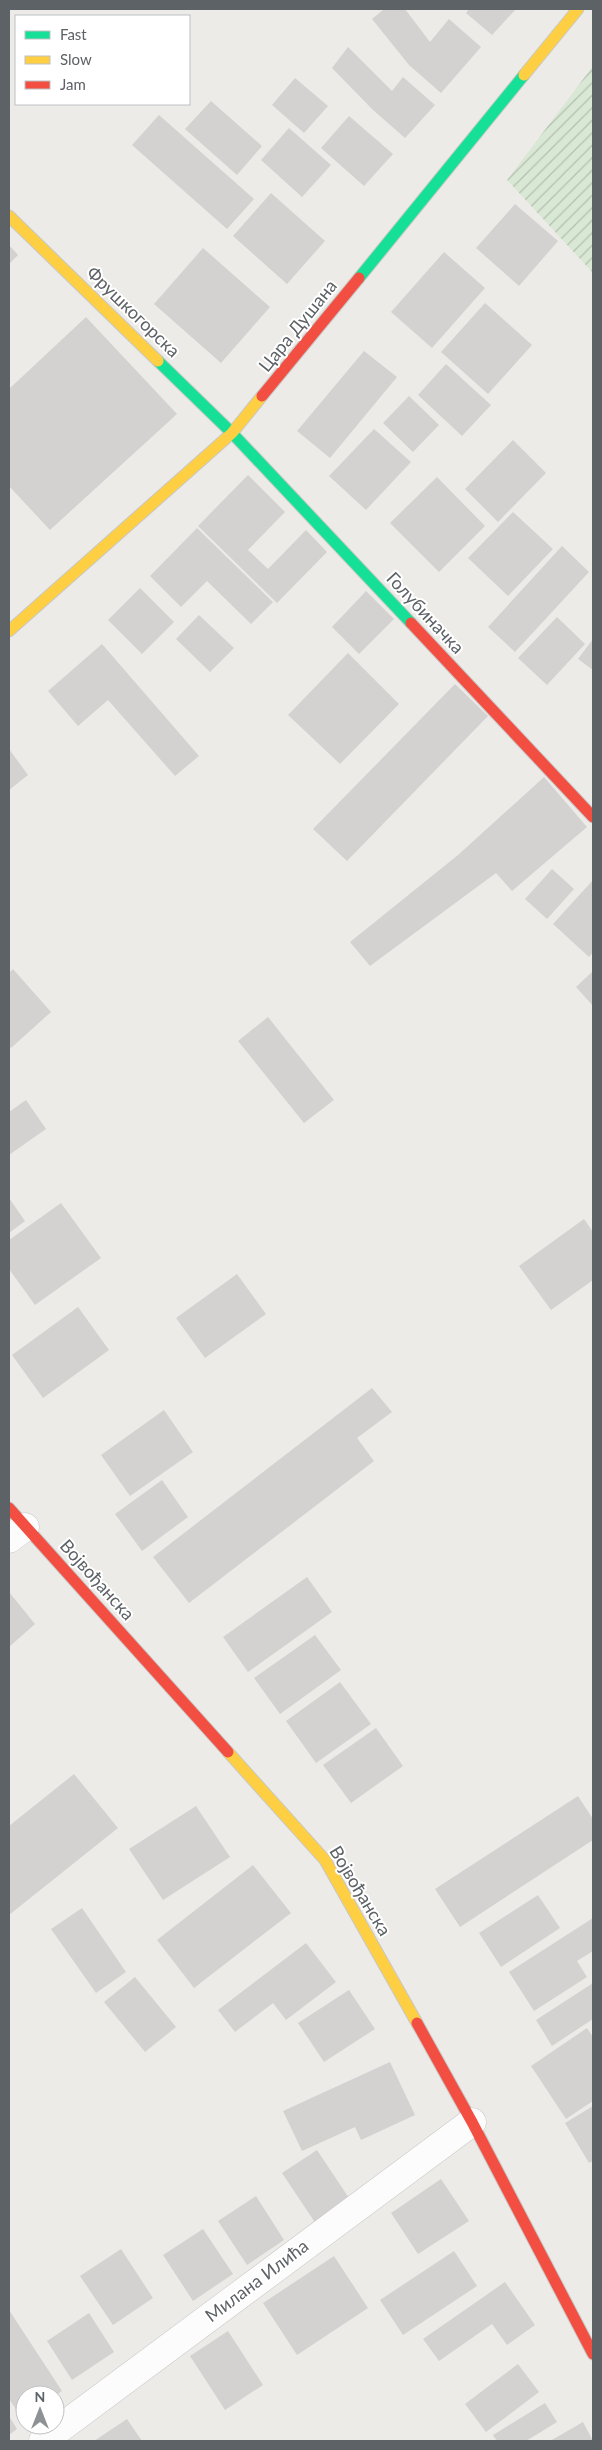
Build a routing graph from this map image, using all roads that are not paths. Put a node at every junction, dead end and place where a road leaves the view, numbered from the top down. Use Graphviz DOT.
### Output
graph roads {
  1 [pos="578,9"];
  2 [pos="9,216"];
  3 [pos="232,433"];
  4 [pos="9,631"];
  5 [pos="593,817"];
  6 [pos="14,1525"];
  7 [pos="472,2122"];
  8 [pos="593,2354"];
  9 [pos="42,2441"];
  1 -- 3 [label="street, Цара Душана"];
  2 -- 3 [label="street, Фрушкогорска"];
  3 -- 4 [label="street, Цара Душана"];
  3 -- 5 [label="street, Голубиначка"];
  6 -- 7 [label="street, Војвођанска"];
  7 -- 8 [label="street, Војвођанска"];
  7 -- 9 [label="street, Милана Илића"];
}
